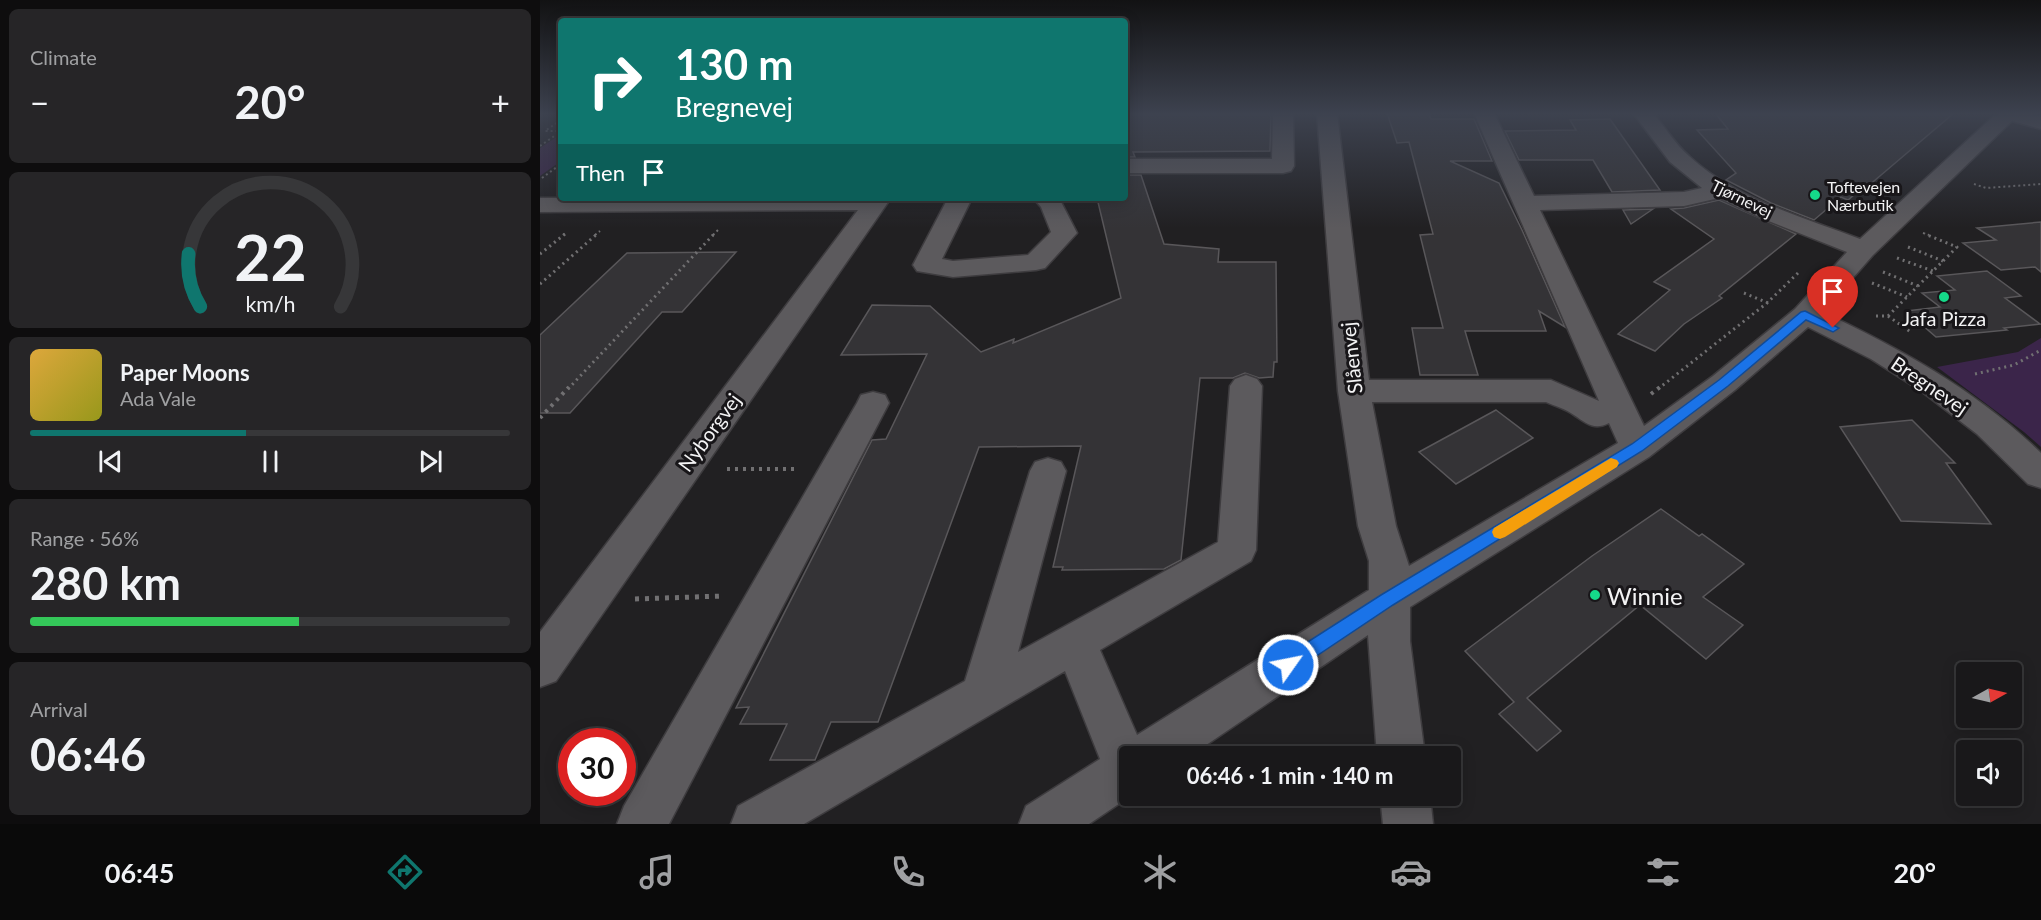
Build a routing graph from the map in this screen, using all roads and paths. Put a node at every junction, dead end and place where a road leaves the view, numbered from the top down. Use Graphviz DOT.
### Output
graph roads {
  1 [pos="1282,151"];
  2 [pos="1331,151"];
  3 [pos="1502,151"];
  4 [pos="1673,151"];
  5 [pos="1969,151"];
  6 [pos="558,166"];
  7 [pos="1128,166"];
  8 [pos="1944,175"];
  9 [pos="540,179"];
  10 [pos="2041,184"];
  11 [pos="1722,190"];
  12 [pos="877,201"];
  13 [pos="958,201"];
  14 [pos="1048,201"];
  15 [pos="1525,203"];
  16 [pos="744,204"];
  17 [pos="630,205"];
  18 [pos="540,206"];
  19 [pos="1892,222"];
  20 [pos="1834,237"];
  21 [pos="1864,249"];
  22 [pos="540,284"];
  23 [pos="1819,322"];
  24 [pos="2041,350"];
  25 [pos="1930,383"];
  26 [pos="1245,386"];
  27 [pos="1354,391"];
  28 [pos="873,403"];
  29 [pos="540,418"];
  30 [pos="1618,427"];
  31 [pos="837,468"];
  32 [pos="682,470"];
  33 [pos="1048,471"];
  34 [pos="2041,475"];
  35 [pos="769,595"];
  36 [pos="589,600"];
  37 [pos="1387,600"];
  38 [pos="1075,642"];
  39 [pos="540,667"];
  40 [pos="984,694"];
  41 [pos="1126,746"];
  42 [pos="1164,746"];
  43 [pos="1400,746"];
  44 [pos="1119,775"];
  45 [pos="1406,806"];
  46 [pos="642,824"];
  47 [pos="756,824"];
  48 [pos="1044,824"];
  49 [pos="1408,824"];
  1 -- 7 [label="street"];
  2 -- 27 [label="street, Slåenvej"];
  3 -- 15 [label="street"];
  4 -- 11 [label="street, Tjørnevej"];
  5 -- 8 [label="street"];
  6 -- 9 [label="path"];
  8 -- 10 [label="path"];
  8 -- 19 [label="street"];
  11 -- 15 [label="street"];
  11 -- 20 [label="street, Tjørnevej"];
  12 -- 16 [label="street"];
  12 -- 32 [label="street, Nyborgvej"];
  13 -- 14 [label="street"];
  15 -- 30 [label="street"];
  16 -- 17 [label="street"];
  16 -- 29 [label="path"];
  17 -- 18 [label="street"];
  17 -- 22 [label="path"];
  19 -- 21 [label="street"];
  19 -- 23 [label="path"];
  20 -- 21 [label="street, Tjørnevej"];
  20 -- 30 [label="path"];
  21 -- 23 [label="street"];
  23 -- 25 [label="street, Bregnevej"];
  23 -- 30 [label="street"];
  24 -- 25 [label="path"];
  25 -- 34 [label="street, Bregnevej"];
  26 -- 38 [label="street"];
  27 -- 30 [label="street"];
  27 -- 37 [label="street, Slåenvej"];
  28 -- 31 [label="street"];
  30 -- 37 [label="street"];
  31 -- 32 [label="path"];
  31 -- 35 [label="street"];
  32 -- 36 [label="street, Nyborgvej"];
  33 -- 40 [label="street"];
  35 -- 36 [label="path"];
  35 -- 46 [label="street"];
  36 -- 39 [label="street, Nyborgvej"];
  37 -- 42 [label="street"];
  37 -- 43 [label="street, Slåenvej"];
  38 -- 40 [label="street"];
  38 -- 41 [label="street"];
  40 -- 47 [label="street"];
  44 -- 48 [label="street"];
  45 -- 49 [label="street"];
}
